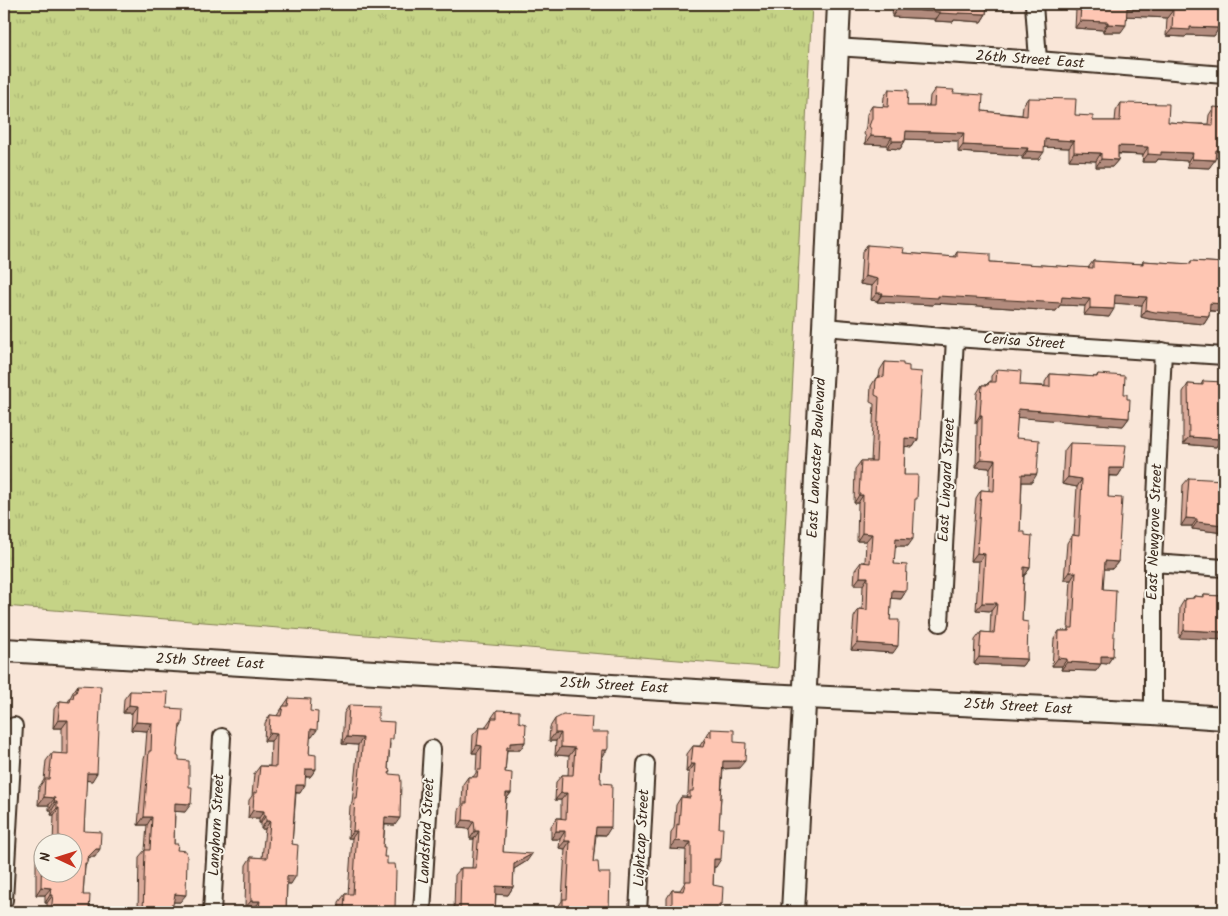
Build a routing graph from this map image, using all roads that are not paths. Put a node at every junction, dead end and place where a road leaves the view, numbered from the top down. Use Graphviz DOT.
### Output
graph roads {
  1 [pos="839,4"];
  2 [pos="1034,4"];
  3 [pos="836,46"];
  4 [pos="1038,60"];
  5 [pos="1224,75"];
  6 [pos="824,327"];
  7 [pos="955,338"];
  8 [pos="1164,351"];
  9 [pos="1224,356"];
  10 [pos="1152,563"];
  11 [pos="1224,568"];
  12 [pos="940,623"];
  13 [pos="4,650"];
  14 [pos="805,696"];
  15 [pos="1153,713"];
  16 [pos="1224,718"];
  17 [pos="14,726"];
  18 [pos="222,737"];
  19 [pos="432,749"];
  20 [pos="646,764"];
  21 [pos="4,900"];
  22 [pos="212,912"];
  23 [pos="422,912"];
  24 [pos="638,912"];
  25 [pos="793,912"];
  1 -- 3 [label="street, East Lancaster Boulevard"];
  2 -- 4 [label="street"];
  3 -- 4 [label="street, 26th Street East"];
  3 -- 6 [label="street, East Lancaster Boulevard"];
  4 -- 5 [label="street, 26th Street East"];
  6 -- 7 [label="street, Cerisa Street"];
  6 -- 14 [label="street, East Lancaster Boulevard"];
  7 -- 8 [label="street, Cerisa Street"];
  7 -- 12 [label="street, East Lingard Street"];
  8 -- 9 [label="street, Cerisa Street"];
  8 -- 10 [label="street, East Newgrove Street"];
  10 -- 11 [label="street"];
  10 -- 15 [label="street, East Newgrove Street"];
  13 -- 14 [label="street, 25th Street East"];
  14 -- 15 [label="street, 25th Street East"];
  14 -- 25 [label="street, East Lancaster Boulevard"];
  15 -- 16 [label="street, 25th Street East"];
  17 -- 21 [label="street"];
  18 -- 22 [label="street, Langhorn Street"];
  19 -- 23 [label="street, Landsford Street"];
  20 -- 24 [label="street, Lightcap Street"];
}
